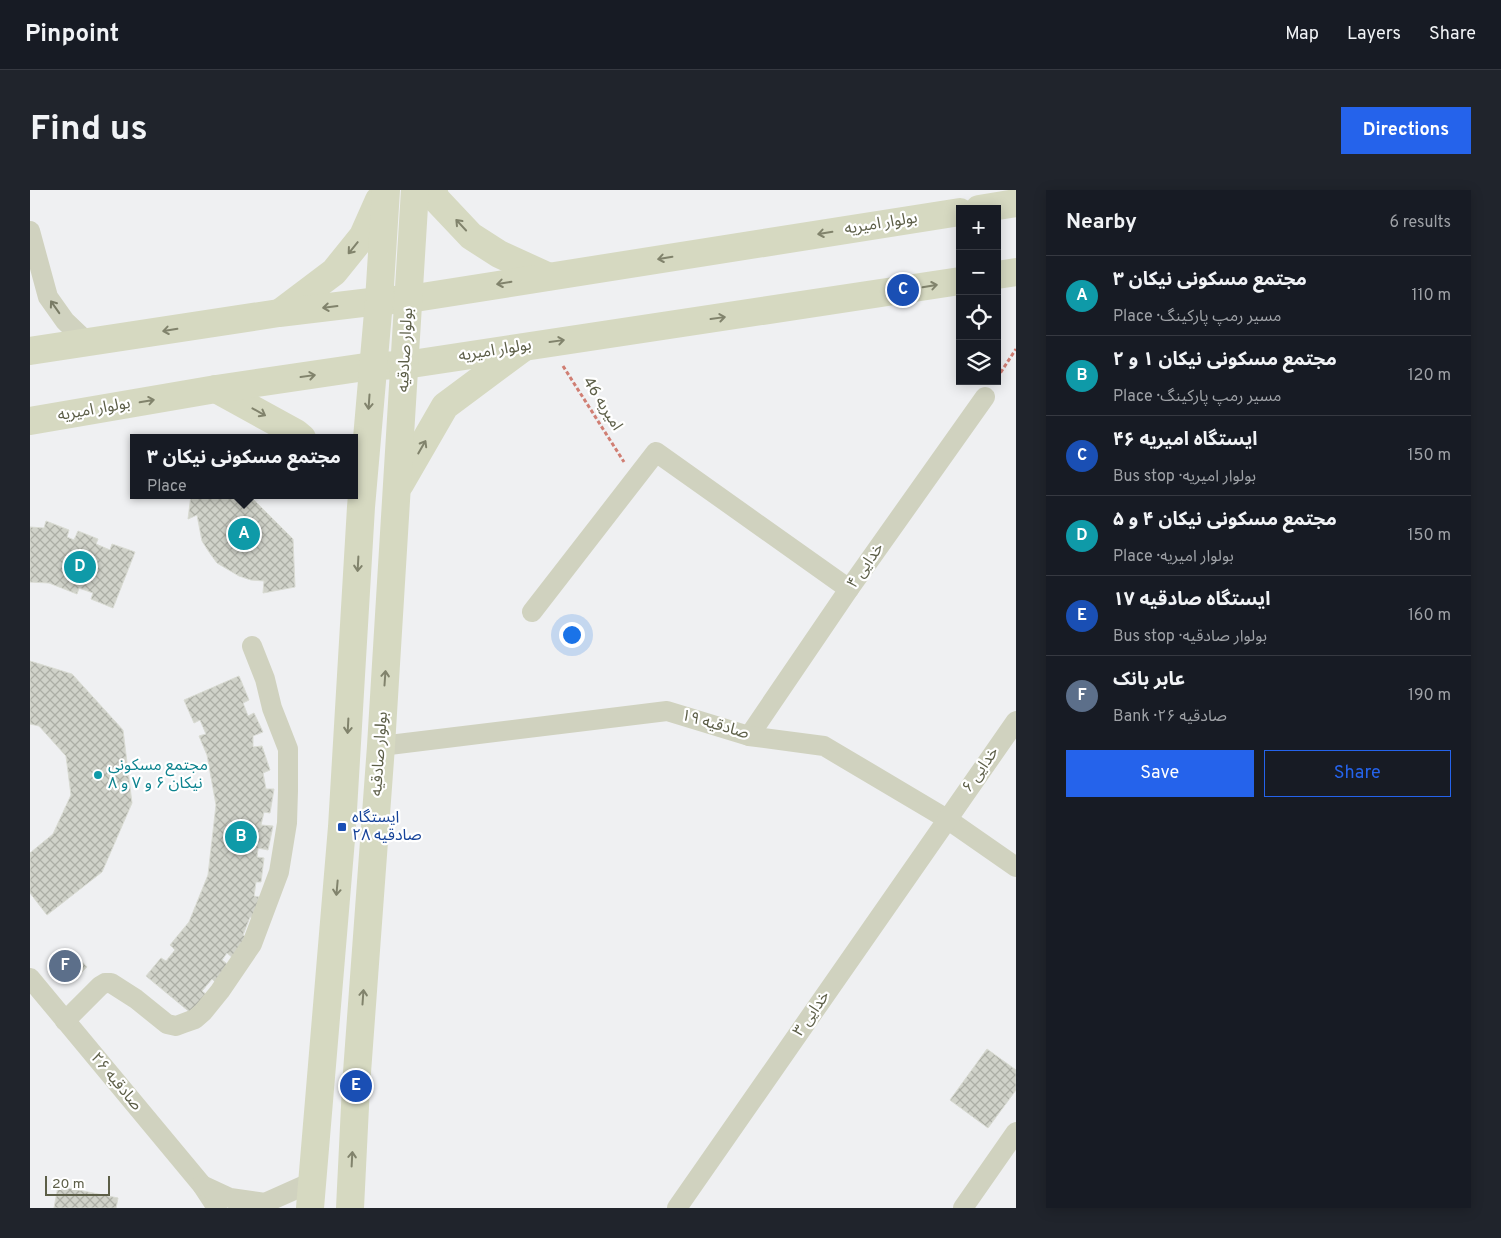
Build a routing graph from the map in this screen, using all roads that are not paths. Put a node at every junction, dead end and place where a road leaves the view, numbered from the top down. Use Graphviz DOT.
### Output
graph roads {
  1 [pos="385,190"];
  2 [pos="415,190"];
  3 [pos="433,190"];
  4 [pos="1016,203"];
  5 [pos="1001,205"];
  6 [pos="956,213"];
  7 [pos="30,231"];
  8 [pos="1016,272"];
  9 [pos="1001,274"];
  10 [pos="547,276"];
  11 [pos="956,282"];
  12 [pos="409,299"];
  13 [pos="379,301"];
  14 [pos="279,313"];
  15 [pos="88,342"];
  16 [pos="537,345"];
  17 [pos="30,351"];
  18 [pos="405,365"];
  19 [pos="372,366"];
  20 [pos="216,389"];
  21 [pos="985,397"];
  22 [pos="30,421"];
  23 [pos="297,434"];
  24 [pos="397,490"];
  25 [pos="358,492"];
  26 [pos="357,501"];
  27 [pos="849,589"];
  28 [pos="532,612"];
  29 [pos="252,646"];
  30 [pos="1016,721"];
  31 [pos="749,736"];
  32 [pos="381,746"];
  33 [pos="947,819"];
  34 [pos="1016,867"];
  35 [pos="30,978"];
  36 [pos="66,1021"];
  37 [pos="1016,1132"];
  38 [pos="202,1185"];
  39 [pos="311,1195"];
  40 [pos="217,1208"];
  41 [pos="350,1208"];
  42 [pos="677,1208"];
  43 [pos="963,1208"];
  1 -- 13 [label="main road, بولوار صادقیه"];
  1 -- 14 [label="main road, one-way"];
  2 -- 12 [label="main road, بولوار صادقیه"];
  10 -- 3 [label="main road, one-way"];
  4 -- 5 [label="main road"];
  6 -- 10 [label="main road, بولوار امیریه, one-way"];
  15 -- 7 [label="street, one-way"];
  8 -- 9 [label="main road"];
  10 -- 12 [label="main road, بولوار امیریه, one-way"];
  16 -- 11 [label="main road, بولوار امیریه, one-way"];
  12 -- 13 [label="main road, بولوار امیریه"];
  12 -- 18 [label="main road, بولوار صادقیه"];
  13 -- 14 [label="main road, بولوار امیریه, one-way"];
  13 -- 19 [label="main road, بولوار صادقیه"];
  14 -- 15 [label="main road, بولوار امیریه, one-way"];
  15 -- 17 [label="main road, بولوار امیریه"];
  16 -- 18 [label="main road, بولوار امیریه"];
  24 -- 16 [label="main road, one-way"];
  18 -- 19 [label="main road, بولوار امیریه"];
  18 -- 24 [label="main road, بولوار صادقیه"];
  20 -- 19 [label="main road, بولوار امیریه, one-way"];
  19 -- 25 [label="main road, بولوار صادقیه, one-way"];
  22 -- 20 [label="main road, بولوار امیریه, one-way"];
  20 -- 23 [label="main road, one-way"];
  21 -- 27 [label="street, خدایی ۴"];
  32 -- 24 [label="main road, بولوار صادقیه, one-way"];
  26 -- 39 [label="main road, بولوار صادقیه, one-way"];
  27 -- 28 [label="street"];
  27 -- 31 [label="street, خدایی ۴"];
  29 -- 36 [label="street"];
  30 -- 33 [label="street, خدایی ۶"];
  31 -- 32 [label="street, صادقیه ۱۹"];
  31 -- 33 [label="street, صادقیه ۱۹"];
  41 -- 32 [label="main road, بولوار صادقیه, one-way"];
  33 -- 34 [label="street, صادقیه ۱۹"];
  33 -- 42 [label="street, خدایی ۳"];
  35 -- 36 [label="street, صادقیه ۲۶"];
  36 -- 38 [label="street, صادقیه ۲۶"];
  37 -- 43 [label="street"];
  38 -- 39 [label="street, صادقیه ۲۶"];
  38 -- 40 [label="street, صادقیه ۲۶"];
}
